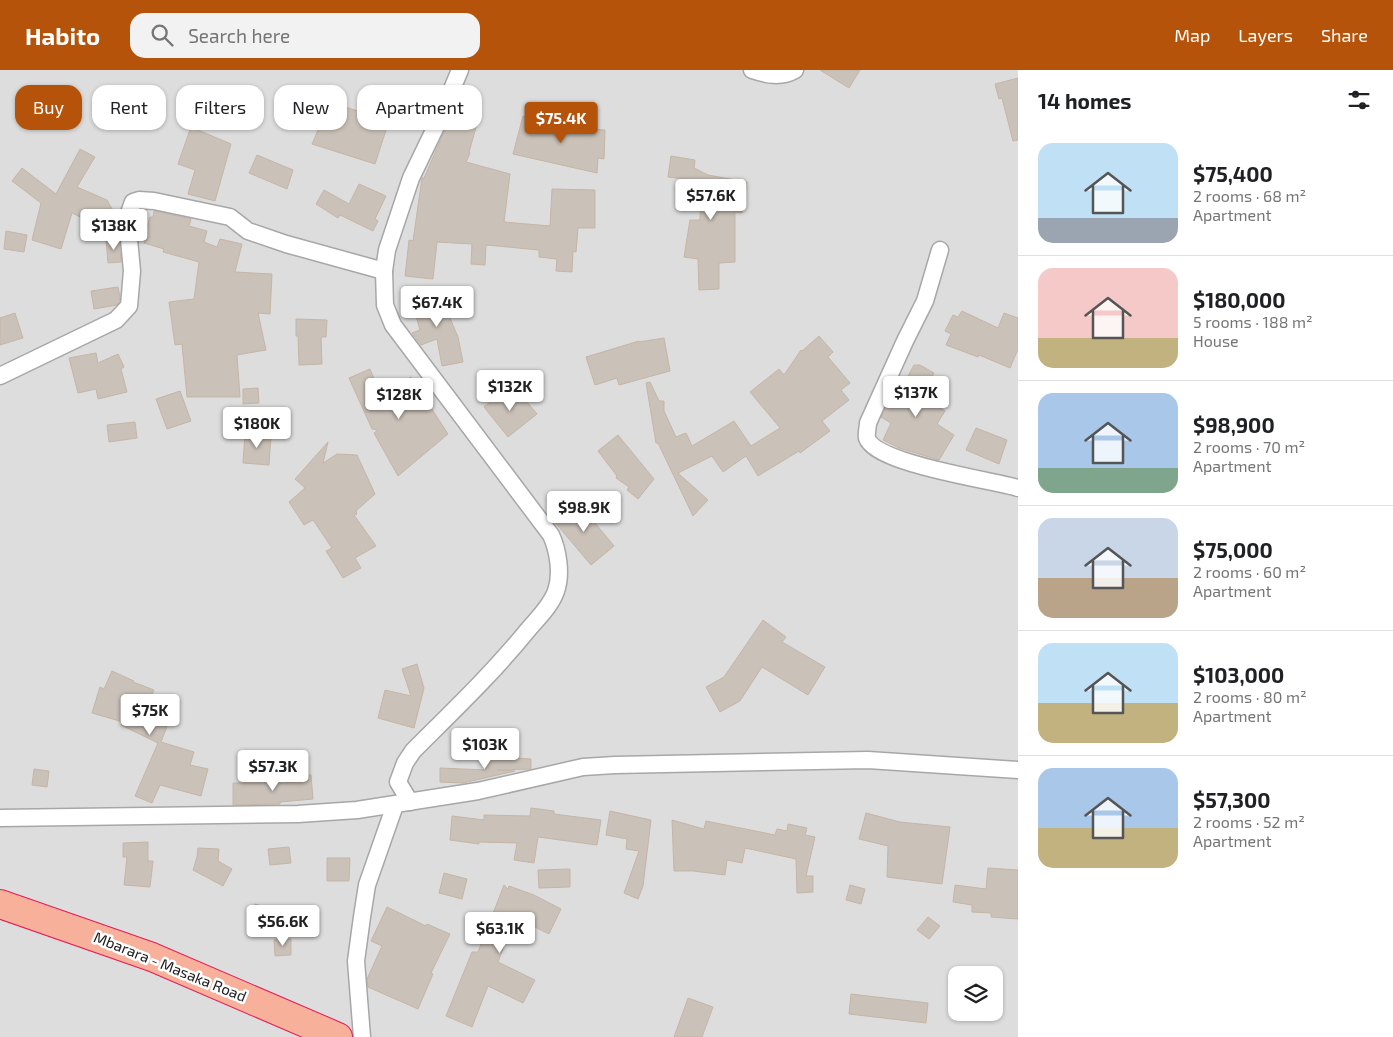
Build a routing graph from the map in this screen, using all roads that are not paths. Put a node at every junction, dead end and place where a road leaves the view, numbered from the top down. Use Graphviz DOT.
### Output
graph roads {
  1 [pos="460,70"];
  2 [pos="752,70"];
  3 [pos="795,70"];
  4 [pos="940,250"];
  5 [pos="384,271"];
  6 [pos="0,376"];
  7 [pos="1018,488"];
  8 [pos="1018,770"];
  9 [pos="403,804"];
  10 [pos="0,818"];
  11 [pos="0,904"];
  12 [pos="338,1037"];
  13 [pos="362,1037"];
  1 -- 5 [label="street"];
  2 -- 3 [label="street"];
  4 -- 7 [label="street"];
  5 -- 6 [label="street"];
  5 -- 9 [label="street"];
  8 -- 9 [label="street"];
  9 -- 10 [label="street"];
  9 -- 13 [label="street"];
  11 -- 12 [label="highway, Mbarara - Masaka Road"];
}
